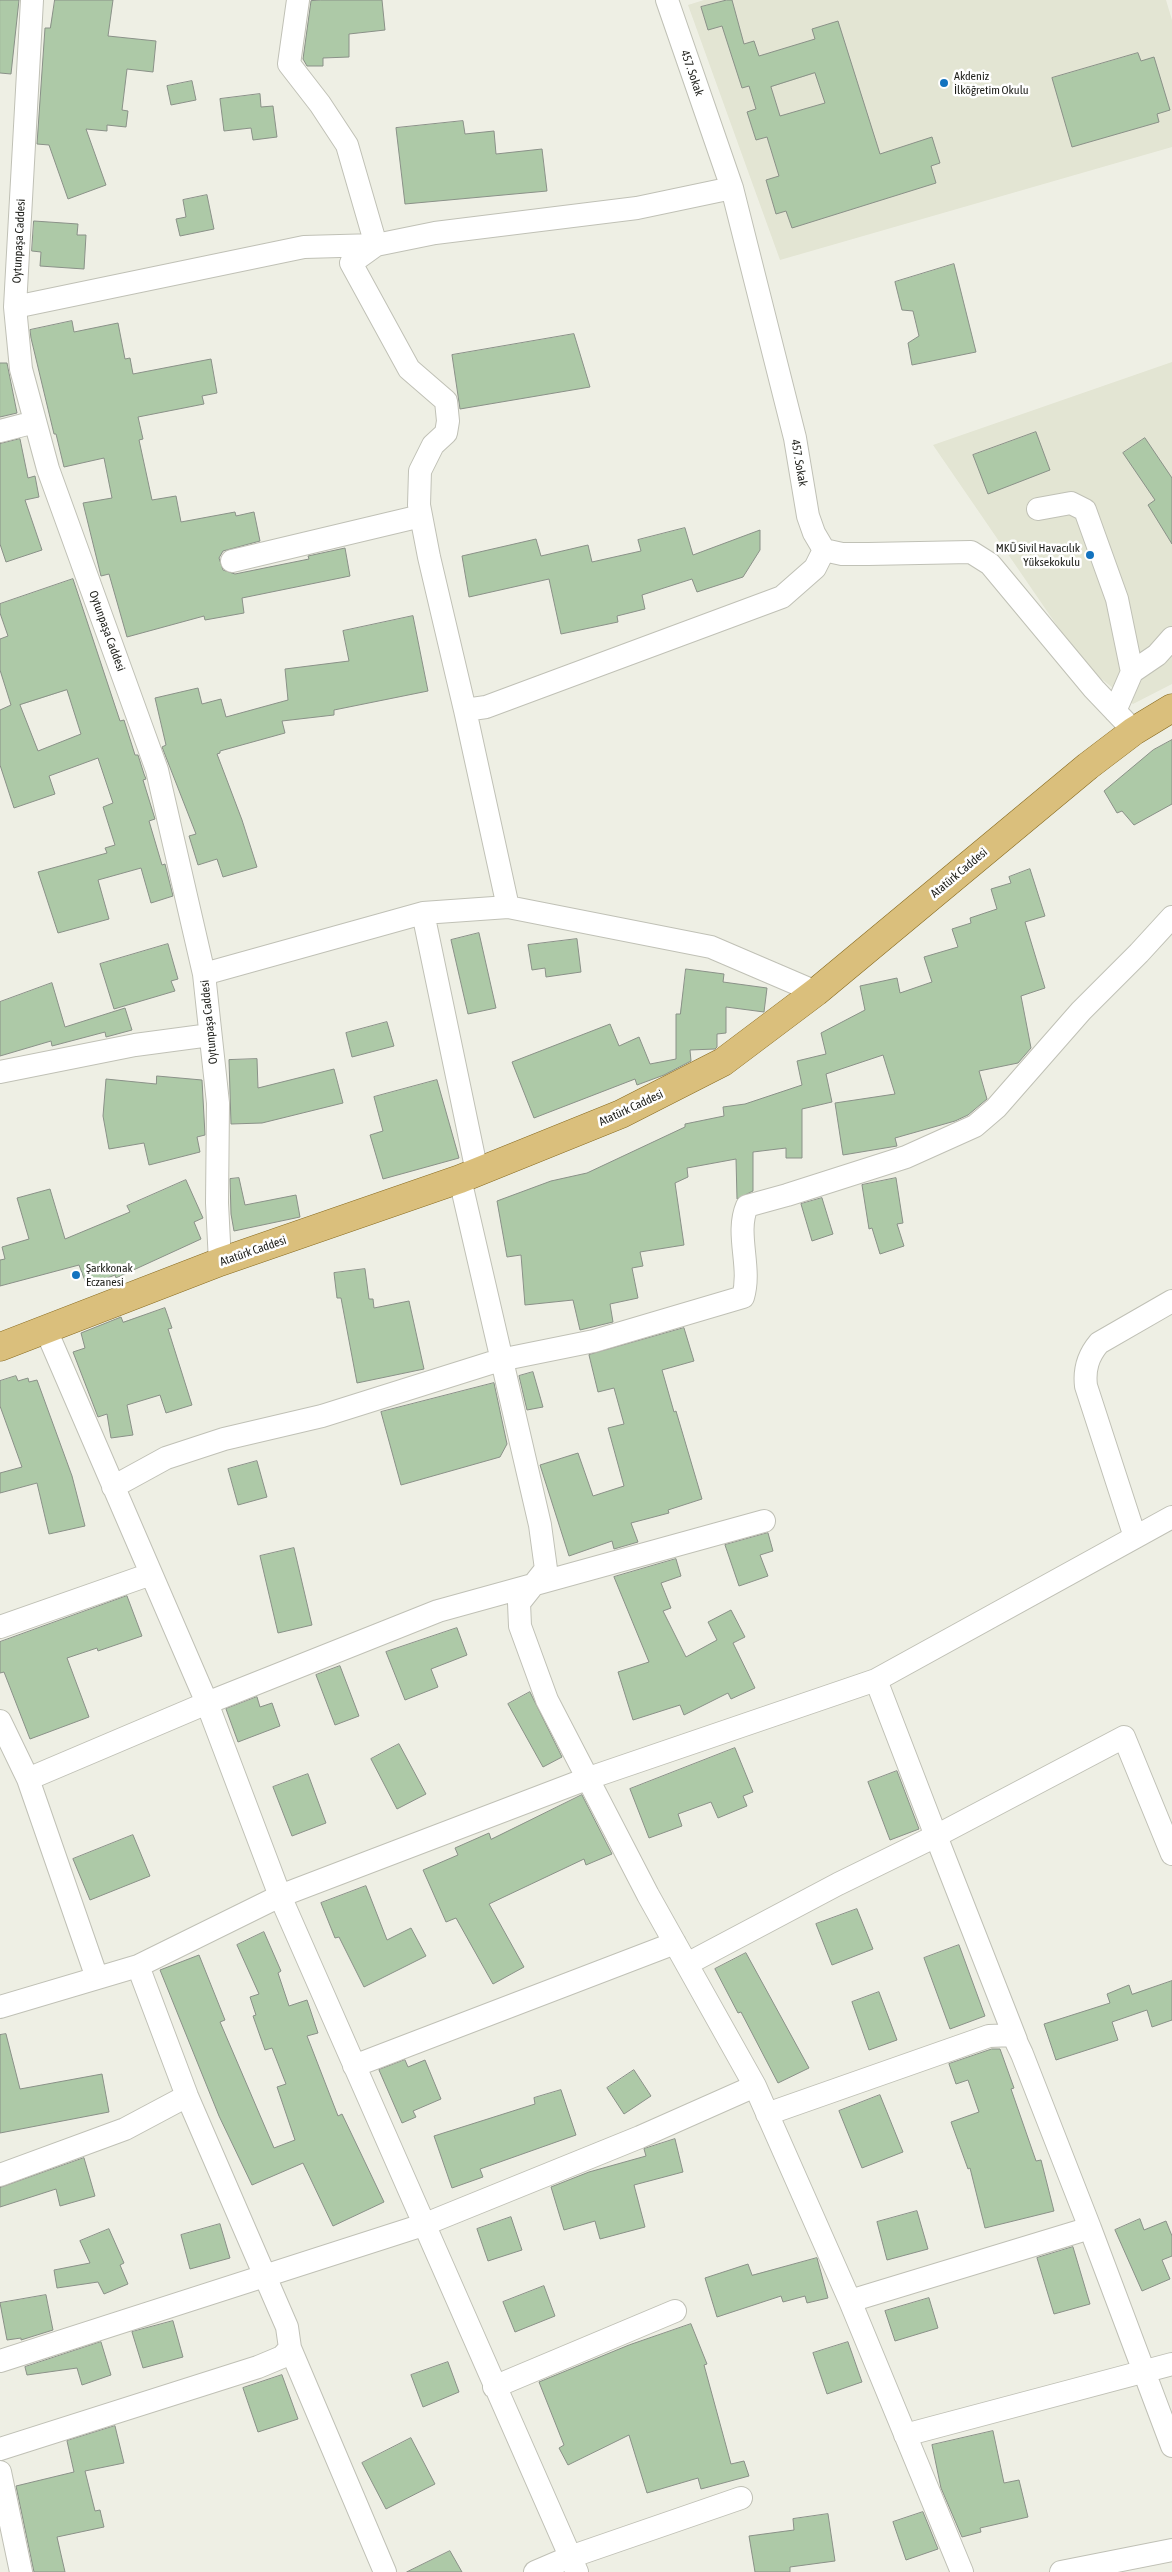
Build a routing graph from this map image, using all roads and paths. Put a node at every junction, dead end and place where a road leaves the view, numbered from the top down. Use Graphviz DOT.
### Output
graph roads {
  1 [pos="32,0"];
  2 [pos="298,0"];
  3 [pos="667,0"];
  4 [pos="732,188"];
  5 [pos="376,244"];
  6 [pos="9,245"];
  7 [pos="15,307"];
  8 [pos="36,422"];
  9 [pos="0,432"];
  10 [pos="1038,509"];
  11 [pos="421,516"];
  12 [pos="824,550"];
  13 [pos="232,561"];
  14 [pos="1172,638"];
  15 [pos="1132,672"];
  16 [pos="1172,708"];
  17 [pos="465,710"];
  18 [pos="1114,711"];
  19 [pos="1134,731"];
  20 [pos="508,907"];
  21 [pos="423,913"];
  22 [pos="1172,917"];
  23 [pos="204,974"];
  24 [pos="816,992"];
  25 [pos="210,1035"];
  26 [pos="0,1072"];
  27 [pos="469,1176"];
  28 [pos="220,1262"];
  29 [pos="1172,1301"];
  30 [pos="46,1330"];
  31 [pos="0,1347"];
  32 [pos="500,1360"];
  33 [pos="113,1487"];
  34 [pos="1172,1516"];
  35 [pos="764,1521"];
  36 [pos="1135,1537"];
  37 [pos="151,1574"];
  38 [pos="532,1586"];
  39 [pos="0,1627"];
  40 [pos="876,1680"];
  41 [pos="207,1703"];
  42 [pos="0,1721"];
  43 [pos="589,1778"];
  44 [pos="28,1779"];
  45 [pos="936,1836"];
  46 [pos="1172,1854"];
  47 [pos="280,1896"];
  48 [pos="675,1943"];
  49 [pos="687,1964"];
  50 [pos="138,1966"];
  51 [pos="97,1978"];
  52 [pos="0,2007"];
  53 [pos="1016,2040"];
  54 [pos="354,2066"];
  55 [pos="755,2086"];
  56 [pos="187,2096"];
  57 [pos="767,2114"];
  58 [pos="0,2175"];
  59 [pos="423,2225"];
  60 [pos="1090,2228"];
  61 [pos="265,2276"];
  62 [pos="850,2301"];
  63 [pos="675,2311"];
  64 [pos="290,2348"];
  65 [pos="0,2361"];
  66 [pos="1172,2364"];
  67 [pos="1144,2372"];
  68 [pos="494,2387"];
  69 [pos="905,2435"];
  70 [pos="1172,2446"];
  71 [pos="0,2449"];
  72 [pos="0,2472"];
  73 [pos="741,2498"];
  74 [pos="1172,2550"];
  75 [pos="573,2565"];
  76 [pos="21,2572"];
  77 [pos="385,2572"];
  78 [pos="535,2572"];
  79 [pos="962,2572"];
  80 [pos="1061,2572"];
  1 -- 6 [label="street, Oytunpaşa Caddesi"];
  2 -- 5 [label="street"];
  3 -- 4 [label="street, 457. Sokak"];
  4 -- 5 [label="street"];
  4 -- 12 [label="street, 457. Sokak"];
  5 -- 7 [label="street"];
  5 -- 11 [label="street"];
  6 -- 7 [label="street, Oytunpaşa Caddesi"];
  7 -- 8 [label="street, Oytunpaşa Caddesi"];
  8 -- 9 [label="street"];
  8 -- 23 [label="street, Oytunpaşa Caddesi"];
  10 -- 15 [label="street"];
  11 -- 13 [label="street"];
  11 -- 17 [label="street"];
  12 -- 17 [label="street"];
  12 -- 18 [label="street"];
  14 -- 15 [label="street"];
  15 -- 18 [label="street"];
  16 -- 19 [label="main road, Atatürk Caddesi"];
  17 -- 20 [label="street"];
  18 -- 19 [label="street"];
  19 -- 24 [label="main road, Atatürk Caddesi"];
  20 -- 21 [label="street"];
  20 -- 24 [label="street"];
  21 -- 23 [label="street"];
  21 -- 27 [label="street"];
  22 -- 32 [label="street"];
  23 -- 25 [label="street, Oytunpaşa Caddesi"];
  24 -- 27 [label="main road, Atatürk Caddesi"];
  25 -- 26 [label="street"];
  25 -- 28 [label="street, Oytunpaşa Caddesi"];
  27 -- 28 [label="main road, Atatürk Caddesi"];
  27 -- 32 [label="street"];
  28 -- 30 [label="main road, Atatürk Caddesi"];
  29 -- 36 [label="street"];
  30 -- 31 [label="main road, Atatürk Caddesi"];
  30 -- 33 [label="street"];
  32 -- 33 [label="street"];
  32 -- 38 [label="street"];
  33 -- 37 [label="street"];
  34 -- 36 [label="street"];
  35 -- 38 [label="street"];
  36 -- 40 [label="street"];
  37 -- 39 [label="street"];
  37 -- 41 [label="street"];
  38 -- 41 [label="street"];
  38 -- 43 [label="street"];
  40 -- 43 [label="street"];
  40 -- 45 [label="street"];
  41 -- 44 [label="street"];
  41 -- 47 [label="street"];
  42 -- 44 [label="street"];
  43 -- 47 [label="street"];
  43 -- 48 [label="street"];
  44 -- 51 [label="street"];
  45 -- 46 [label="street"];
  45 -- 49 [label="street"];
  45 -- 53 [label="street"];
  47 -- 50 [label="street"];
  47 -- 54 [label="street"];
  48 -- 49 [label="street"];
  48 -- 54 [label="street"];
  49 -- 55 [label="street"];
  50 -- 51 [label="street"];
  50 -- 56 [label="street"];
  51 -- 52 [label="street"];
  53 -- 57 [label="street"];
  53 -- 60 [label="street"];
  54 -- 59 [label="street"];
  55 -- 57 [label="street"];
  55 -- 59 [label="street"];
  56 -- 58 [label="street"];
  56 -- 61 [label="street"];
  57 -- 62 [label="street"];
  59 -- 61 [label="street"];
  59 -- 68 [label="street"];
  60 -- 62 [label="street"];
  60 -- 67 [label="street"];
  61 -- 64 [label="street"];
  61 -- 65 [label="street"];
  62 -- 69 [label="street"];
  63 -- 68 [label="street"];
  64 -- 71 [label="street"];
  64 -- 77 [label="street"];
  66 -- 67 [label="street"];
  67 -- 69 [label="street"];
  67 -- 70 [label="street"];
  68 -- 75 [label="street"];
  69 -- 79 [label="street"];
  72 -- 76 [label="street"];
  73 -- 75 [label="street"];
  74 -- 80 [label="street"];
  75 -- 78 [label="street"];
}
